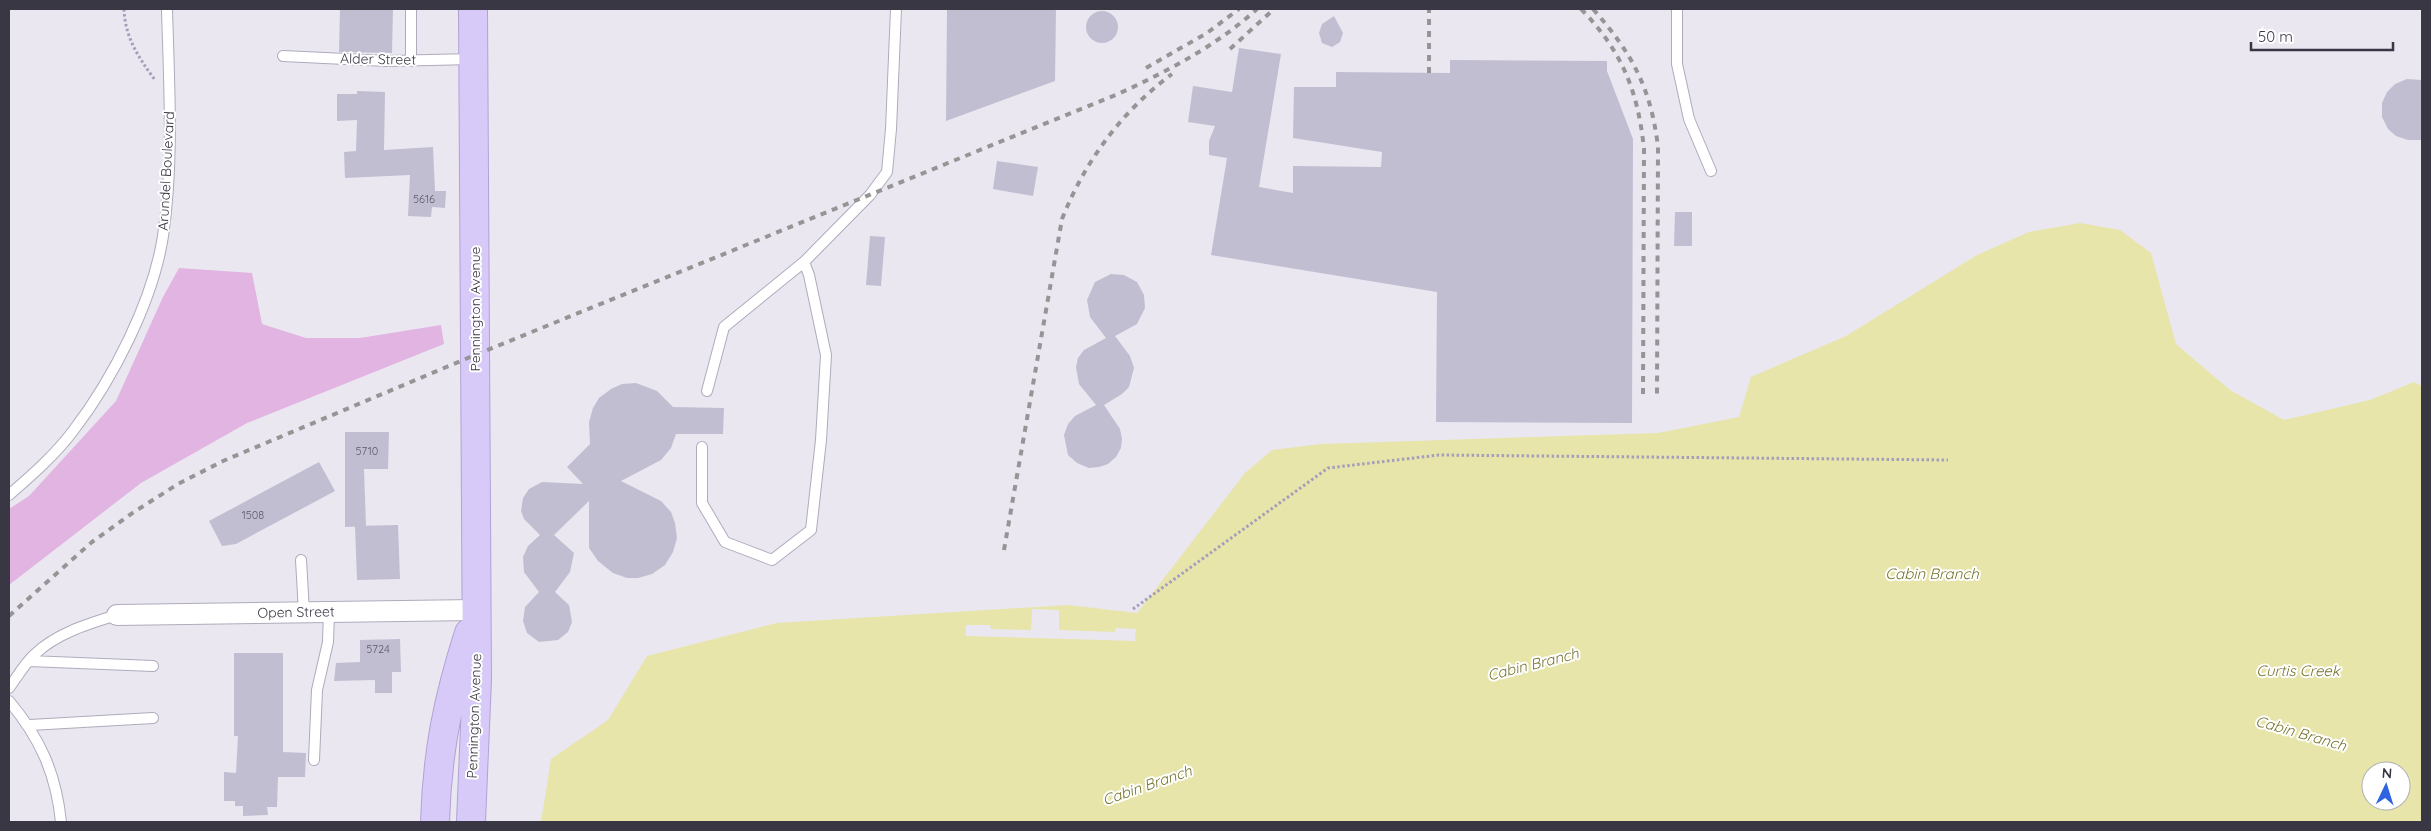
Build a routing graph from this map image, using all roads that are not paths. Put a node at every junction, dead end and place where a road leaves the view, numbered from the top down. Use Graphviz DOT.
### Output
graph roads {
  1 [pos="167,9"];
  2 [pos="411,9"];
  3 [pos="473,9"];
  4 [pos="896,9"];
  5 [pos="1676,9"];
  6 [pos="283,56"];
  7 [pos="474,59"];
  8 [pos="411,60"];
  9 [pos="1711,171"];
  10 [pos="804,262"];
  11 [pos="707,391"];
  12 [pos="702,447"];
  13 [pos="9,495"];
  14 [pos="301,560"];
  15 [pos="476,610"];
  16 [pos="304,612"];
  17 [pos="328,612"];
  18 [pos="117,615"];
  19 [pos="29,661"];
  20 [pos="153,666"];
  21 [pos="9,688"];
  22 [pos="9,700"];
  23 [pos="153,718"];
  24 [pos="30,725"];
  25 [pos="314,760"];
  26 [pos="61,822"];
  27 [pos="435,822"];
  28 [pos="471,822"];
  1 -- 13 [label="lane, Arundel Boulevard"];
  2 -- 8 [label="lane"];
  3 -- 7 [label="main road, Pennington Avenue"];
  4 -- 10 [label="lane"];
  5 -- 9 [label="lane"];
  6 -- 8 [label="lane, Alder Street"];
  7 -- 8 [label="lane, Alder Street"];
  7 -- 15 [label="main road, Pennington Avenue"];
  10 -- 11 [label="lane"];
  10 -- 12 [label="lane"];
  14 -- 16 [label="lane"];
  15 -- 17 [label="street, Open Street"];
  15 -- 27 [label="main road, Pennington Avenue"];
  15 -- 28 [label="main road, Pennington Avenue"];
  16 -- 17 [label="street, Open Street"];
  16 -- 18 [label="street, Open Street"];
  17 -- 25 [label="lane"];
  18 -- 19 [label="lane"];
  19 -- 20 [label="lane"];
  19 -- 21 [label="lane"];
  22 -- 24 [label="lane"];
  23 -- 24 [label="lane"];
  24 -- 26 [label="lane"];
}
